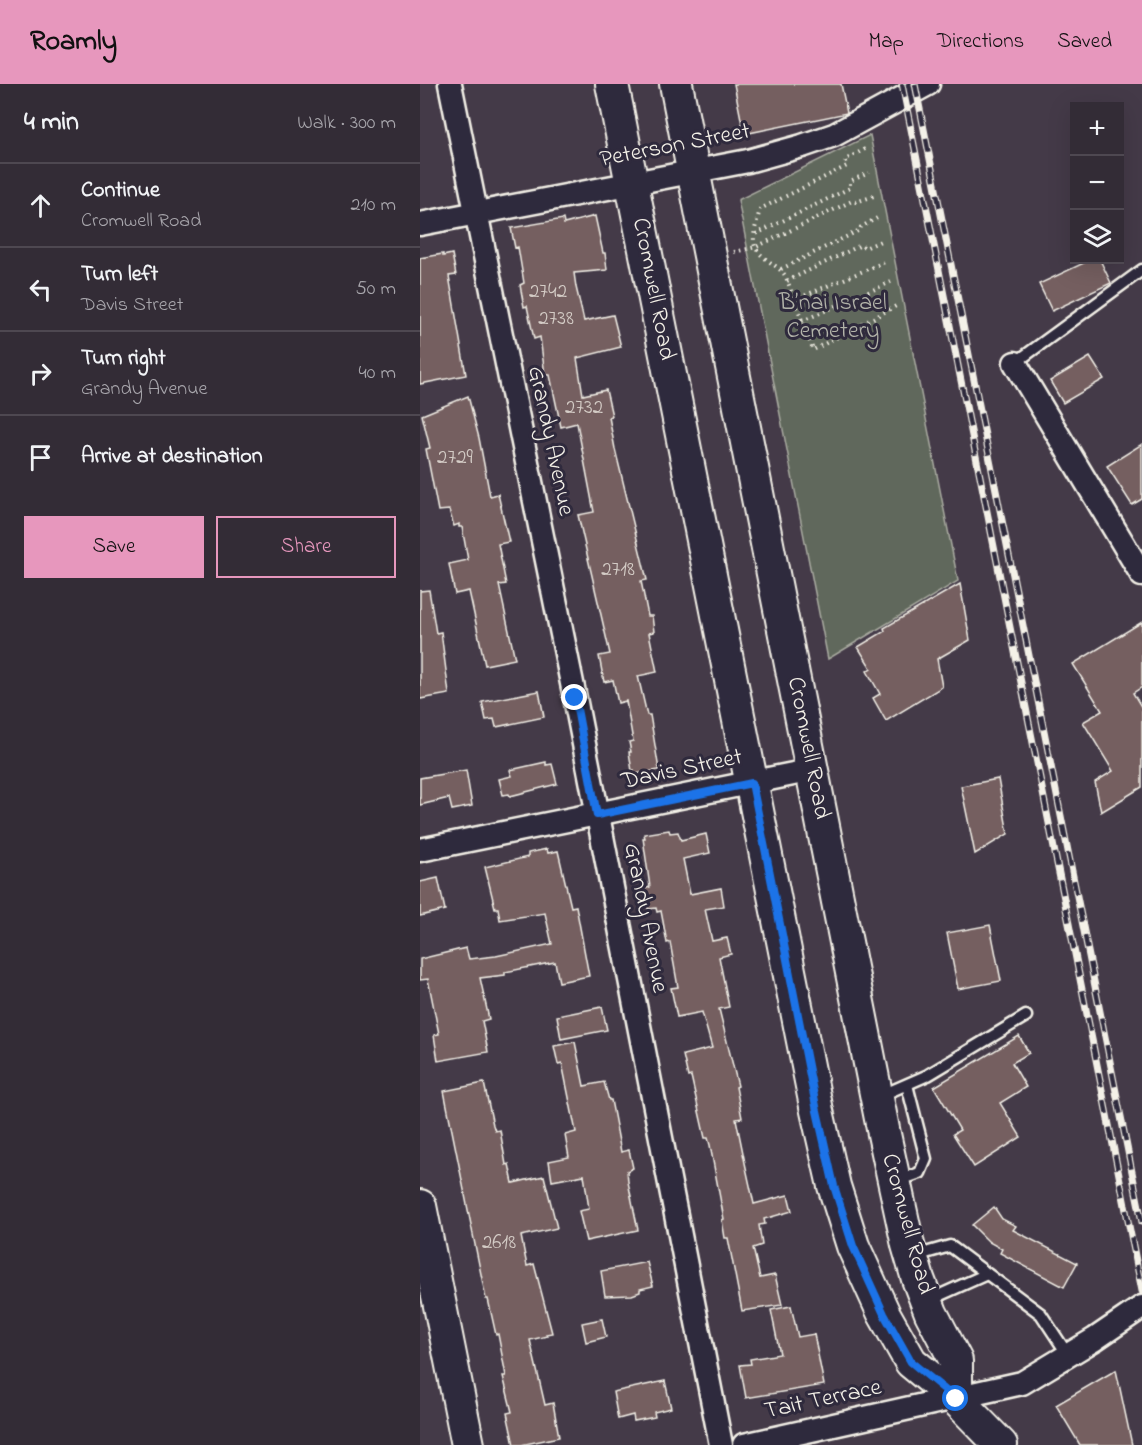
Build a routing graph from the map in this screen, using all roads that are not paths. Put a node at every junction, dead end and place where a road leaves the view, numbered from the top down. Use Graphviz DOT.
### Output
graph roads {
  1 [pos="450,84"];
  2 [pos="612,84"];
  3 [pos="676,84"];
  4 [pos="928,84"];
  5 [pos="693,170"];
  6 [pos="632,183"];
  7 [pos="476,213"];
  8 [pos="420,224"];
  9 [pos="1142,270"];
  10 [pos="1015,363"];
  11 [pos="1142,575"];
  12 [pos="813,770"];
  13 [pos="752,783"];
  14 [pos="597,815"];
  15 [pos="420,850"];
  16 [pos="1026,1016"];
  17 [pos="907,1084"];
  18 [pos="877,1097"];
  19 [pos="895,1182"];
  20 [pos="420,1206"];
  21 [pos="912,1257"];
  22 [pos="987,1274"];
  23 [pos="926,1301"];
  24 [pos="1142,1307"];
  25 [pos="1068,1355"];
  26 [pos="956,1399"];
  27 [pos="978,1433"];
  28 [pos="468,1445"];
  29 [pos="721,1445"];
  30 [pos="744,1445"];
  31 [pos="1001,1445"];
  1 -- 7 [label="street, Grandy Avenue"];
  2 -- 6 [label="street, Cromwell Road"];
  3 -- 5 [label="street, Cromwell Road"];
  4 -- 5 [label="street, Peterson Street"];
  5 -- 6 [label="street, Peterson Street"];
  5 -- 12 [label="street, Cromwell Road"];
  6 -- 7 [label="street, Peterson Street"];
  6 -- 13 [label="street, Cromwell Road"];
  7 -- 8 [label="street, Peterson Street"];
  7 -- 14 [label="street, Grandy Avenue"];
  9 -- 10 [label="lane"];
  10 -- 11 [label="street"];
  12 -- 13 [label="street, Davis Street"];
  12 -- 18 [label="street, Cromwell Road"];
  13 -- 14 [label="street, Davis Street"];
  13 -- 26 [label="street, Cromwell Road"];
  14 -- 15 [label="street, Davis Street"];
  14 -- 29 [label="street, Grandy Avenue"];
  16 -- 17 [label="lane"];
  17 -- 18 [label="lane"];
  17 -- 19 [label="lane"];
  18 -- 19 [label="street, Cromwell Road"];
  19 -- 21 [label="street, Cromwell Road"];
  20 -- 28 [label="street"];
  21 -- 22 [label="lane"];
  21 -- 23 [label="street, Cromwell Road"];
  22 -- 23 [label="lane"];
  22 -- 25 [label="lane"];
  23 -- 26 [label="street, Cromwell Road"];
  24 -- 25 [label="street, Tait Terrace"];
  25 -- 26 [label="street, Tait Terrace"];
  26 -- 27 [label="street"];
  26 -- 30 [label="street, Tait Terrace"];
  27 -- 31 [label="street"];
}
